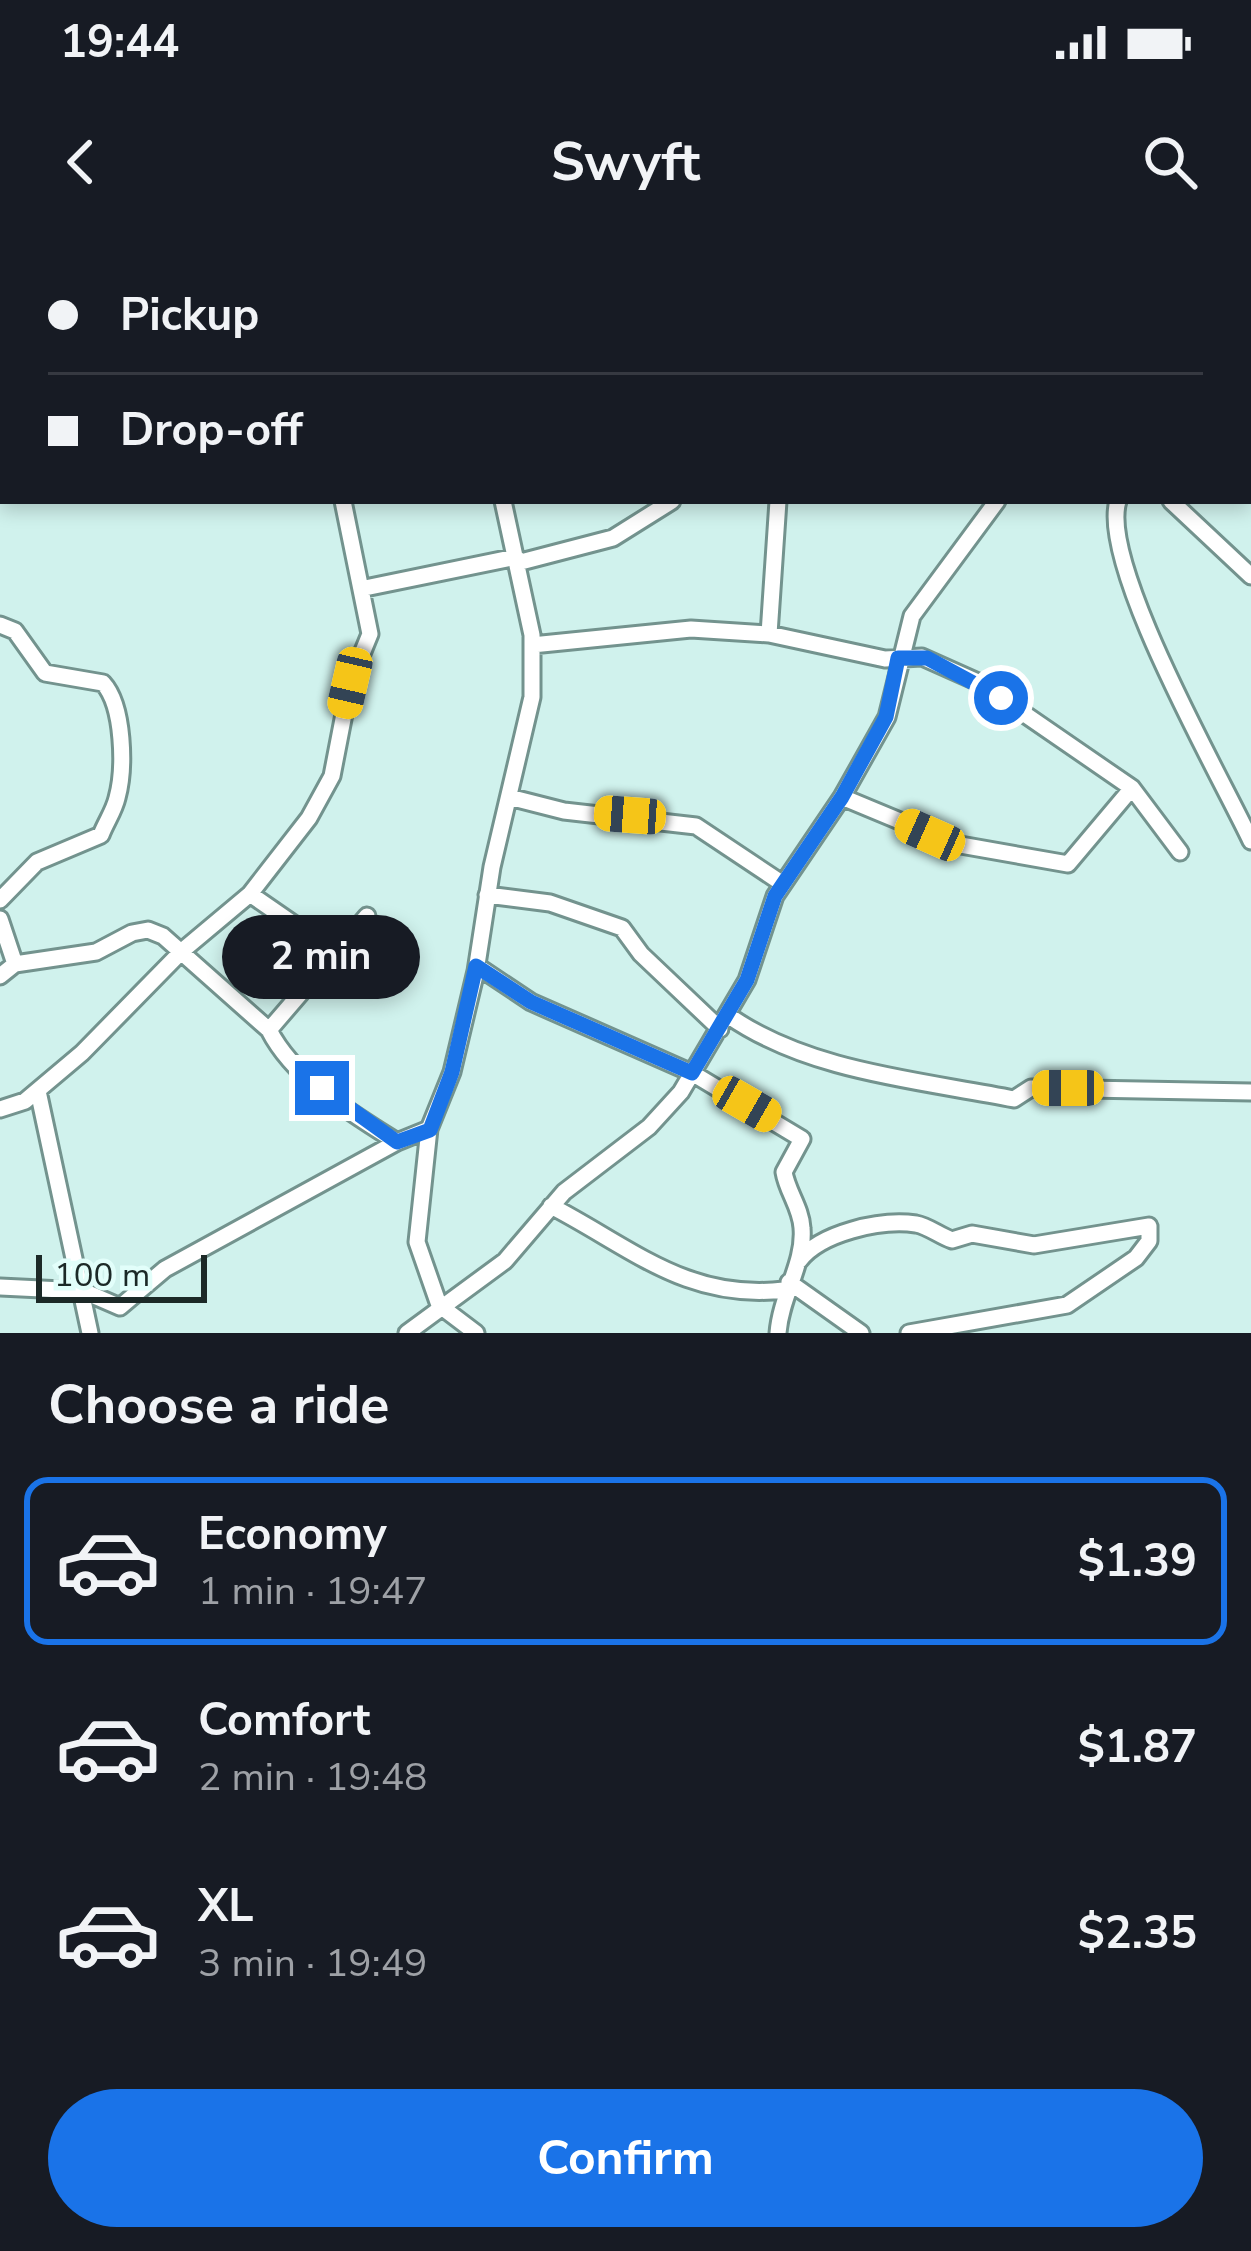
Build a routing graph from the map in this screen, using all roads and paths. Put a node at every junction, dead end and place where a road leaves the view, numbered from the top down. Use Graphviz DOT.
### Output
graph roads {
  1 [pos="345,504"];
  2 [pos="504,504"];
  3 [pos="667,504"];
  4 [pos="778,504"];
  5 [pos="995,504"];
  6 [pos="1118,504"];
  7 [pos="1174,504"];
  8 [pos="1183,504"];
  9 [pos="517,560"];
  10 [pos="1233,560"];
  11 [pos="1251,576"];
  12 [pos="365,588"];
  13 [pos="0,625"];
  14 [pos="769,634"];
  15 [pos="532,645"];
  16 [pos="898,658"];
  17 [pos="1132,788"];
  18 [pos="509,797"];
  19 [pos="842,797"];
  20 [pos="1251,841"];
  21 [pos="1180,852"];
  22 [pos="783,884"];
  23 [pos="250,894"];
  24 [pos="487,895"];
  25 [pos="0,900"];
  26 [pos="367,916"];
  27 [pos="0,919"];
  28 [pos="182,951"];
  29 [pos="334,952"];
  30 [pos="15,964"];
  31 [pos="476,966"];
  32 [pos="0,976"];
  33 [pos="725,1022"];
  34 [pos="269,1030"];
  35 [pos="692,1073"];
  36 [pos="38,1091"];
  37 [pos="1251,1092"];
  38 [pos="0,1109"];
  39 [pos="430,1130"];
  40 [pos="397,1142"];
  41 [pos="551,1206"];
  42 [pos="799,1261"];
  43 [pos="787,1286"];
  44 [pos="0,1287"];
  45 [pos="82,1291"];
  46 [pos="439,1305"];
  47 [pos="120,1307"];
  48 [pos="90,1330"];
  49 [pos="407,1333"];
  50 [pos="476,1333"];
  51 [pos="778,1333"];
  52 [pos="861,1333"];
  53 [pos="909,1333"];
  1 -- 12 [label="street"];
  2 -- 9 [label="street"];
  3 -- 9 [label="street"];
  4 -- 14 [label="street"];
  5 -- 16 [label="street"];
  6 -- 20 [label="street"];
  7 -- 10 [label="street"];
  8 -- 10 [label="street"];
  9 -- 12 [label="street"];
  9 -- 15 [label="street"];
  10 -- 11 [label="street"];
  12 -- 23 [label="street"];
  13 -- 25 [label="street"];
  14 -- 15 [label="street"];
  14 -- 16 [label="street"];
  15 -- 18 [label="street"];
  16 -- 17 [label="street"];
  16 -- 19 [label="street"];
  17 -- 19 [label="street"];
  17 -- 21 [label="street"];
  18 -- 22 [label="street"];
  18 -- 24 [label="street"];
  19 -- 22 [label="street"];
  22 -- 33 [label="street"];
  23 -- 28 [label="street"];
  23 -- 29 [label="street"];
  24 -- 31 [label="street"];
  24 -- 33 [label="street"];
  26 -- 29 [label="street"];
  27 -- 30 [label="street"];
  28 -- 30 [label="street"];
  28 -- 34 [label="street"];
  28 -- 36 [label="street"];
  29 -- 34 [label="street"];
  30 -- 32 [label="street"];
  31 -- 35 [label="street"];
  31 -- 39 [label="street"];
  33 -- 35 [label="street"];
  33 -- 37 [label="street"];
  34 -- 40 [label="street"];
  35 -- 41 [label="street"];
  35 -- 42 [label="street"];
  36 -- 38 [label="street"];
  36 -- 45 [label="street"];
  39 -- 40 [label="street"];
  39 -- 46 [label="street"];
  40 -- 47 [label="street"];
  41 -- 43 [label="street"];
  41 -- 46 [label="street"];
  42 -- 43 [label="street"];
  42 -- 53 [label="street"];
  43 -- 51 [label="street"];
  43 -- 52 [label="street"];
  44 -- 45 [label="street"];
  45 -- 47 [label="street"];
  45 -- 48 [label="street"];
  46 -- 49 [label="street"];
  46 -- 50 [label="street"];
  47 -- 48 [label="street"];
}
